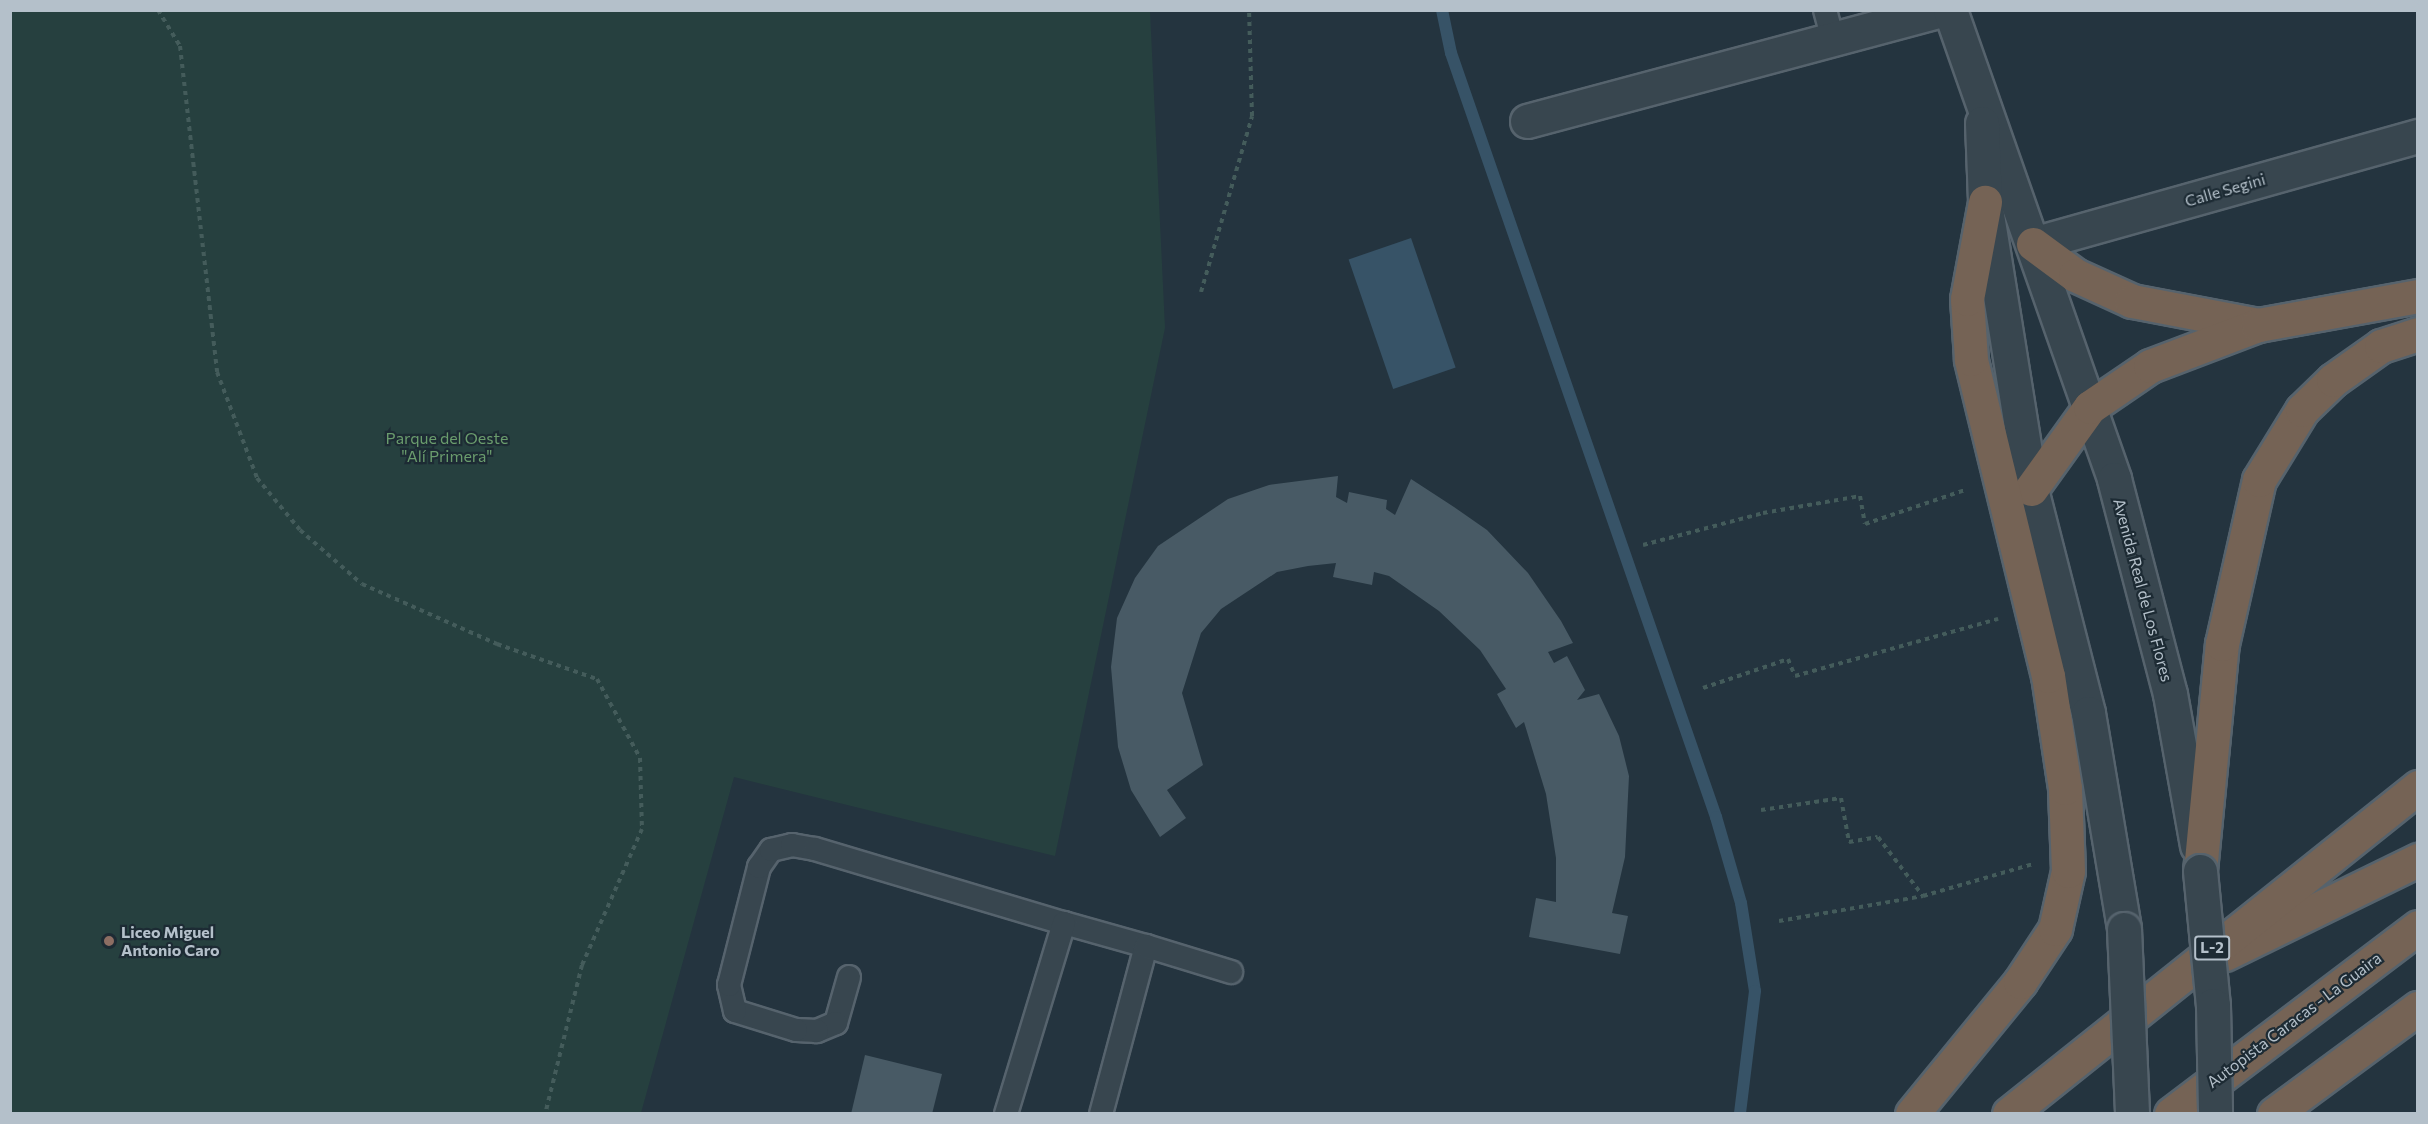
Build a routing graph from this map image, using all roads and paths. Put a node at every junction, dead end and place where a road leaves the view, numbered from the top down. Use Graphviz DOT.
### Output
graph roads {
  1 [pos="158,10"];
  2 [pos="1249,10"];
  3 [pos="1942,10"];
  4 [pos="1950,10"];
  5 [pos="1829,25"];
  6 [pos="1980,86"];
  7 [pos="1527,121"];
  8 [pos="2418,136"];
  9 [pos="1985,202"];
  10 [pos="2032,244"];
  11 [pos="1202,292"];
  12 [pos="2418,296"];
  13 [pos="2258,325"];
  14 [pos="2418,333"];
  15 [pos="2090,407"];
  16 [pos="2000,478"];
  17 [pos="2031,489"];
  18 [pos="1643,545"];
  19 [pos="2033,609"];
  20 [pos="1703,688"];
  21 [pos="2418,777"];
  22 [pos="2418,787"];
  23 [pos="1761,810"];
  24 [pos="2378,818"];
  25 [pos="2068,854"];
  26 [pos="2418,860"];
  27 [pos="2200,871"];
  28 [pos="1923,896"];
  29 [pos="1779,921"];
  30 [pos="1064,923"];
  31 [pos="2418,927"];
  32 [pos="1146,945"];
  33 [pos="1231,972"];
  34 [pos="849,977"];
  35 [pos="2174,978"];
  36 [pos="2418,1008"];
  37 [pos="545,1113"];
  38 [pos="1006,1113"];
  39 [pos="1101,1113"];
  40 [pos="1912,1113"];
  41 [pos="2009,1113"];
  42 [pos="2132,1113"];
  43 [pos="2171,1113"];
  44 [pos="2215,1113"];
  45 [pos="2274,1113"];
  1 -- 37 [label="path"];
  2 -- 11 [label="path"];
  3 -- 5 [label="street"];
  4 -- 6 [label="street, Avenida Real de Los Flores"];
  5 -- 7 [label="street"];
  6 -- 9 [label="street, Avenida Real de Los Flores"];
  6 -- 10 [label="street, Avenida Real de Los Flores"];
  8 -- 10 [label="street, Calle Segini"];
  9 -- 16 [label="highway"];
  9 -- 17 [label="street, Avenida Real de Los Flores"];
  10 -- 13 [label="highway"];
  10 -- 15 [label="street, Avenida Real de Los Flores"];
  12 -- 13 [label="highway"];
  13 -- 15 [label="highway"];
  14 -- 27 [label="highway"];
  15 -- 17 [label="highway"];
  15 -- 27 [label="street, Avenida Real de Los Flores"];
  16 -- 18 [label="path"];
  16 -- 19 [label="highway"];
  17 -- 42 [label="street, Avenida Real de Los Flores, bridge"];
  19 -- 20 [label="path"];
  19 -- 25 [label="highway"];
  21 -- 24 [label="highway"];
  22 -- 24 [label="highway, L-2"];
  23 -- 28 [label="path"];
  24 -- 35 [label="highway, L-2"];
  25 -- 28 [label="path"];
  25 -- 40 [label="highway"];
  26 -- 35 [label="highway, L-2"];
  27 -- 44 [label="street, Avenida Real de Los Flores, bridge"];
  28 -- 29 [label="path"];
  30 -- 32 [label="lane"];
  30 -- 34 [label="lane"];
  30 -- 38 [label="lane"];
  31 -- 43 [label="highway, Autopista Caracas - La Guaira"];
  32 -- 33 [label="lane"];
  32 -- 39 [label="lane"];
  35 -- 41 [label="highway, L-2"];
  36 -- 45 [label="highway"];
}
